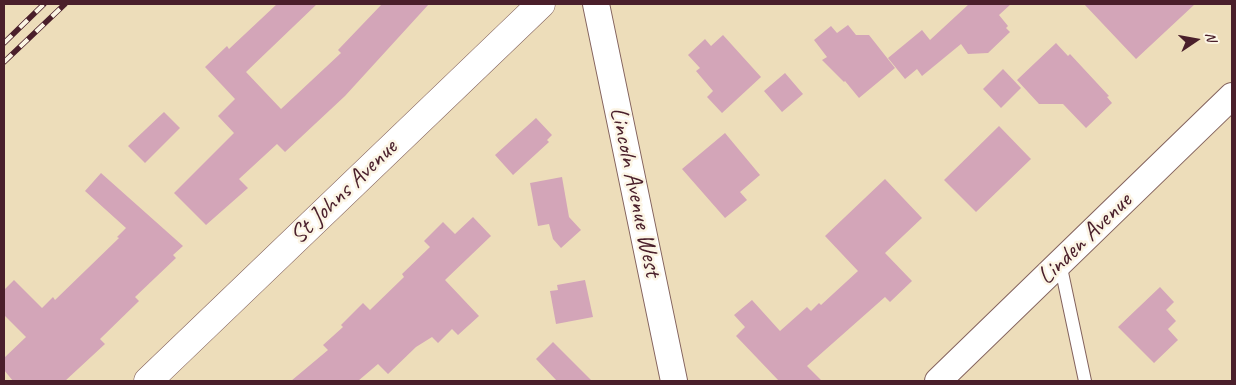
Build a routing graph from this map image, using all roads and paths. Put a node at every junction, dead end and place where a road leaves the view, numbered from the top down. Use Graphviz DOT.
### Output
graph roads {
  1 [pos="541,4"];
  2 [pos="596,4"];
  3 [pos="1232,96"];
  4 [pos="1060,263"];
  5 [pos="148,381"];
  6 [pos="674,381"];
  7 [pos="938,381"];
  8 [pos="1085,381"];
  1 -- 5 [label="street, St Johns Avenue"];
  2 -- 6 [label="street, Lincoln Avenue West"];
  3 -- 4 [label="street, Linden Avenue"];
  4 -- 7 [label="street, Linden Avenue"];
  4 -- 8 [label="lane"];
}
